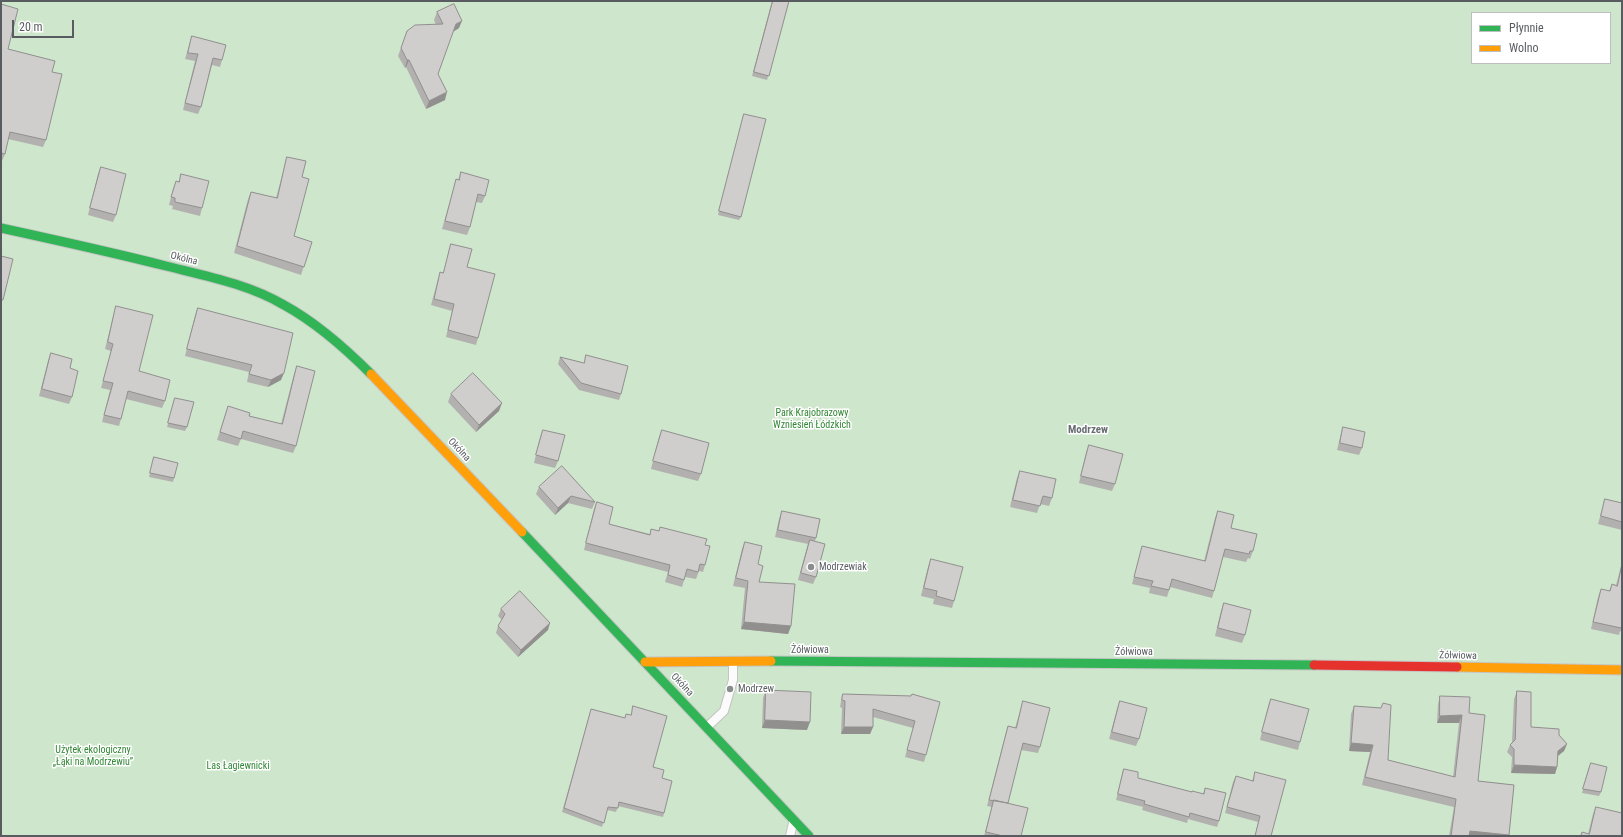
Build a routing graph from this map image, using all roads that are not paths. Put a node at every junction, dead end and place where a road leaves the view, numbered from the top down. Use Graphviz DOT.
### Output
graph roads {
  1 [pos="1,228"];
  2 [pos="733,661"];
  3 [pos="645,662"];
  4 [pos="1622,670"];
  5 [pos="707,728"];
  6 [pos="794,820"];
  7 [pos="790,836"];
  8 [pos="809,836"];
  1 -- 3 [label="street, Okólna"];
  2 -- 3 [label="street, Żółwiowa"];
  2 -- 4 [label="street, Żółwiowa"];
  2 -- 5 [label="lane"];
  3 -- 5 [label="street, Okólna"];
  5 -- 6 [label="street, Okólna"];
  6 -- 7 [label="lane"];
  6 -- 8 [label="street, Okólna"];
}
